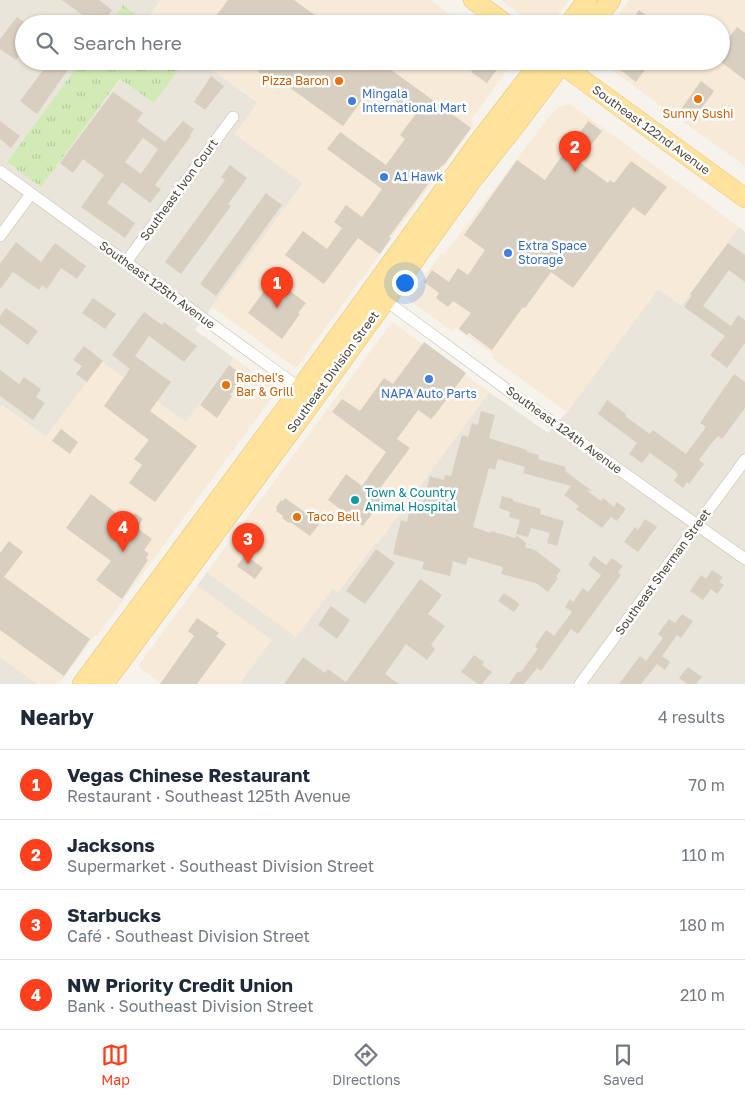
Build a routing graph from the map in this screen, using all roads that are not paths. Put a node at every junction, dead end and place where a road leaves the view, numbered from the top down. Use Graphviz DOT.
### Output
graph roads {
  1 [pos="473,0"];
  2 [pos="587,0"];
  3 [pos="611,0"];
  4 [pos="494,15"];
  5 [pos="576,15"];
  6 [pos="599,15"];
  7 [pos="534,70"];
  8 [pos="555,70"];
  9 [pos="572,70"];
  10 [pos="233,117"];
  11 [pos="0,171"];
  12 [pos="31,194"];
  13 [pos="745,198"];
  14 [pos="0,236"];
  15 [pos="126,262"];
  16 [pos="384,272"];
  17 [pos="385,300"];
  18 [pos="307,394"];
  19 [pos="745,460"];
  20 [pos="697,525"];
  21 [pos="745,559"];
  22 [pos="82,684"];
  23 [pos="104,684"];
  24 [pos="580,684"];
  1 -- 4 [label="main road"];
  2 -- 5 [label="main road"];
  3 -- 6 [label="main road"];
  7 -- 16 [label="main road, Southeast Division Street"];
  8 -- 17 [label="main road, Southeast Division Street"];
  9 -- 13 [label="main road, Southeast 122nd Avenue"];
  10 -- 15 [label="street, Southeast Ivon Court"];
  11 -- 12 [label="street, Southeast 125th Avenue"];
  12 -- 14 [label="street"];
  12 -- 15 [label="street, Southeast 125th Avenue"];
  15 -- 18 [label="street, Southeast 125th Avenue"];
  16 -- 17 [label="main road"];
  16 -- 18 [label="main road, Southeast Division Street"];
  17 -- 18 [label="main road, Southeast Division Street"];
  17 -- 20 [label="street, Southeast 124th Avenue"];
  18 -- 22 [label="main road, Southeast Division Street"];
  18 -- 23 [label="main road, Southeast Division Street"];
  19 -- 20 [label="street, Southeast Sherman Street"];
  20 -- 21 [label="street, Southeast 124th Avenue"];
  20 -- 24 [label="street, Southeast Sherman Street"];
}
